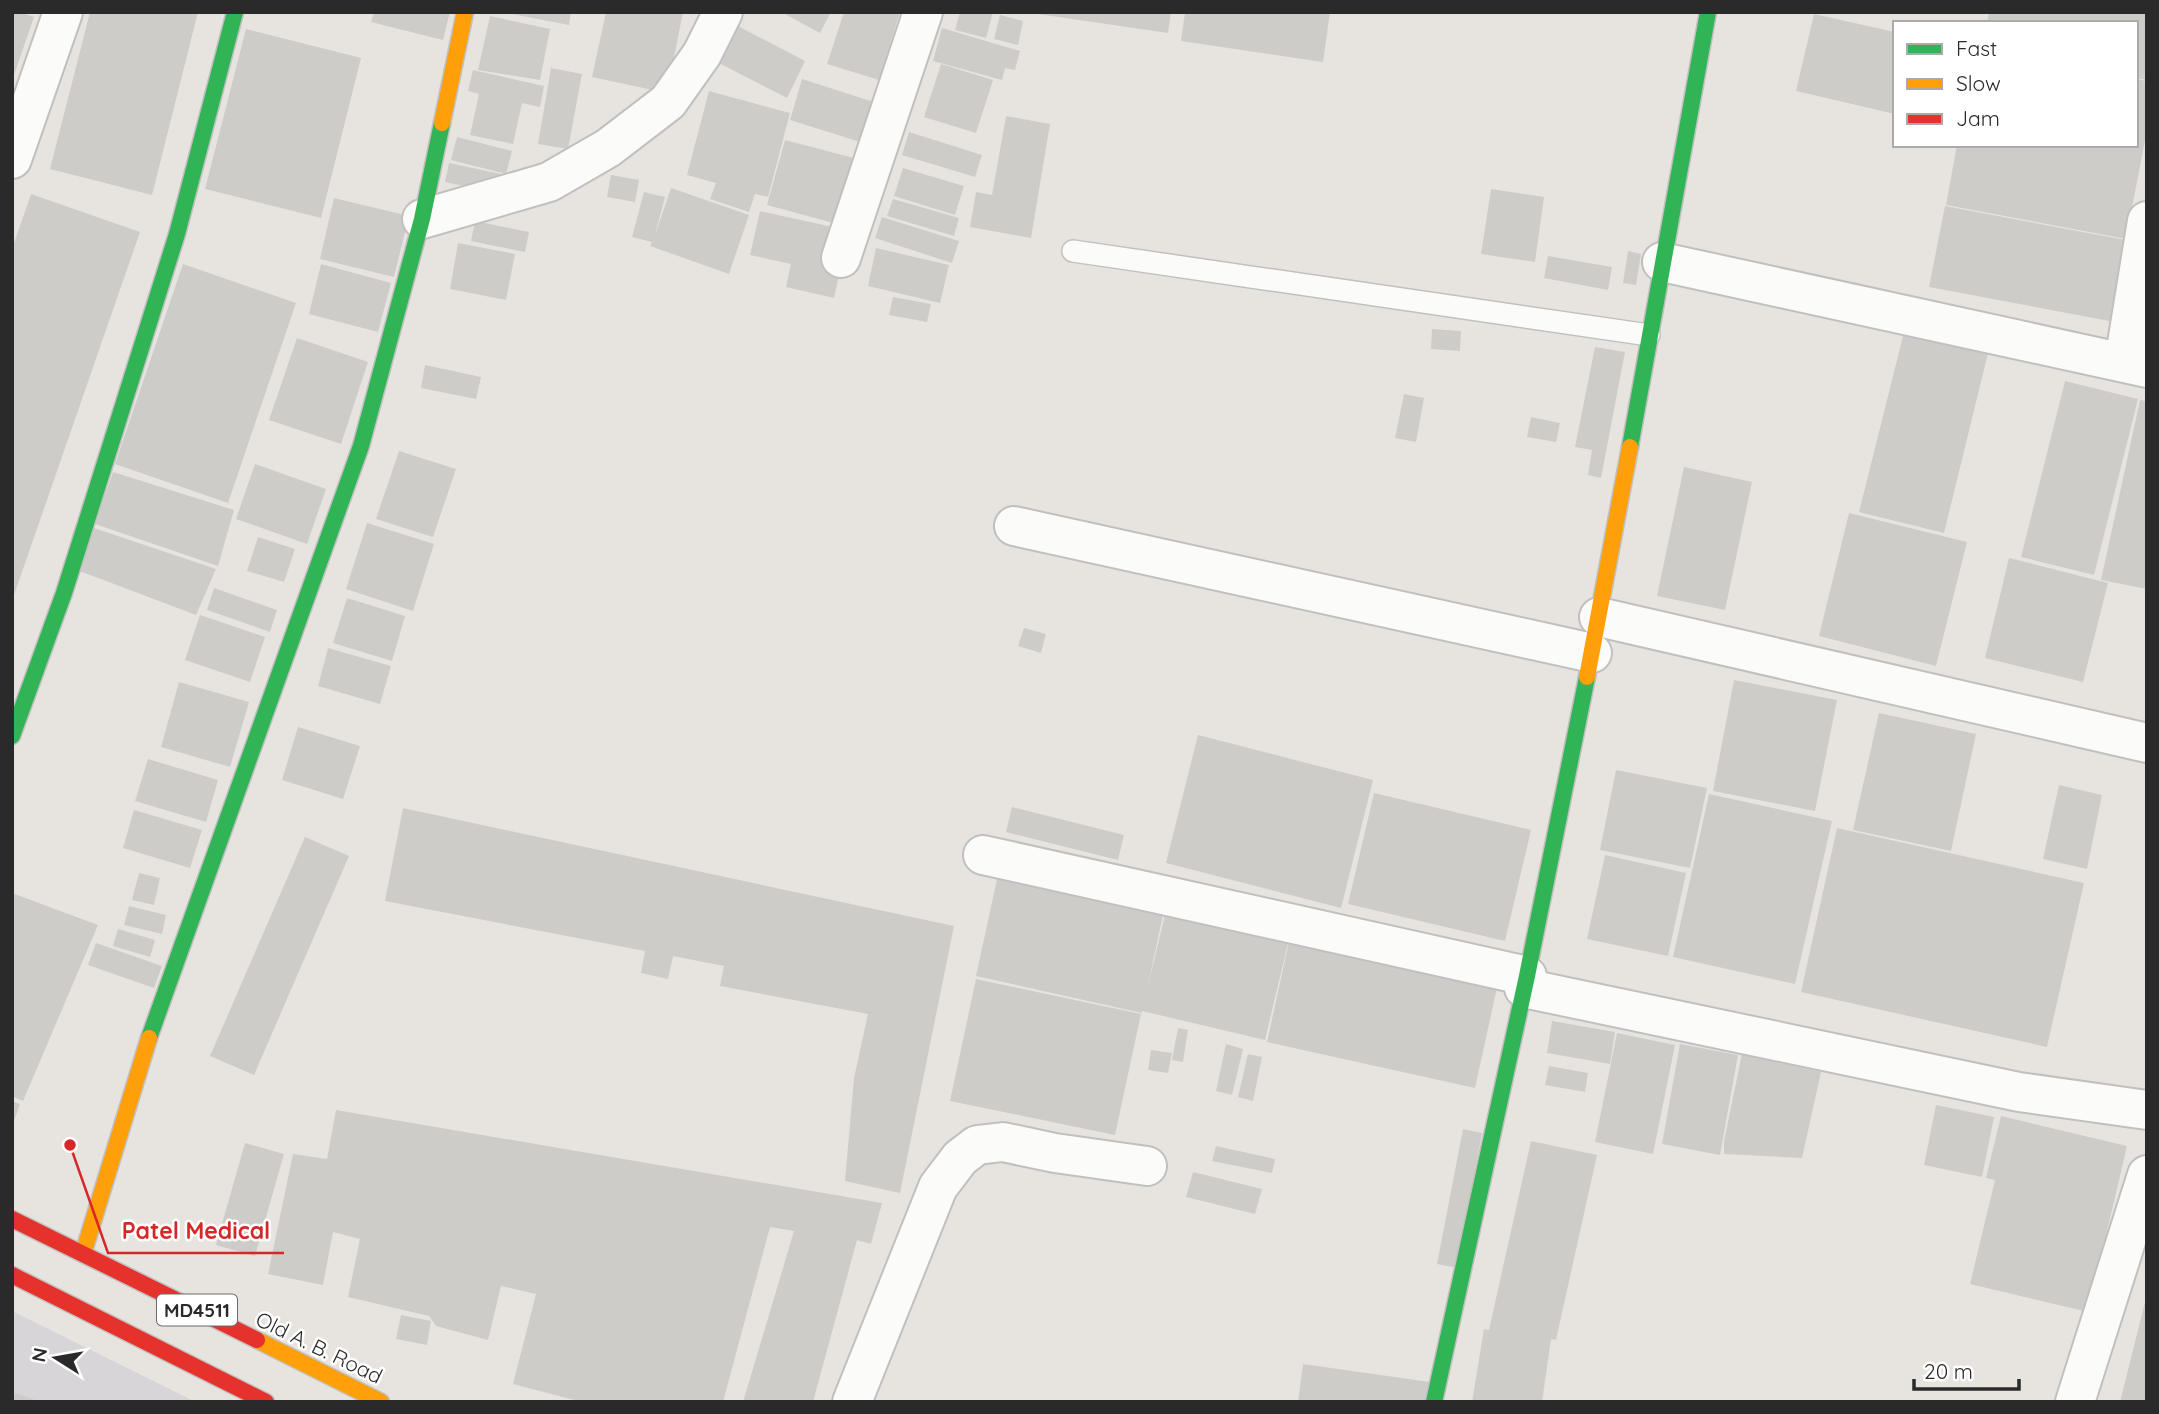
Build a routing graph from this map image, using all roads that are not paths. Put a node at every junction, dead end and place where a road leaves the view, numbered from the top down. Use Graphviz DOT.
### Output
graph roads {
  1 [pos="63,12"];
  2 [pos="235,12"];
  3 [pos="465,12"];
  4 [pos="723,12"];
  5 [pos="923,12"];
  6 [pos="1708,12"];
  7 [pos="12,159"];
  8 [pos="422,219"];
  9 [pos="2147,221"];
  10 [pos="1073,251"];
  11 [pos="841,258"];
  12 [pos="1662,262"];
  13 [pos="1649,335"];
  14 [pos="2135,365"];
  15 [pos="1014,526"];
  16 [pos="1595,635"];
  17 [pos="12,736"];
  18 [pos="2147,743"];
  19 [pos="983,855"];
  20 [pos="1525,981"];
  21 [pos="2147,1110"];
  22 [pos="1147,1166"];
  23 [pos="2147,1175"];
  24 [pos="12,1219"];
  25 [pos="83,1254"];
  26 [pos="12,1275"];
  27 [pos="266,1402"];
  28 [pos="381,1402"];
  29 [pos="852,1402"];
  30 [pos="1434,1402"];
  31 [pos="2075,1402"];
  1 -- 7 [label="street"];
  2 -- 17 [label="street"];
  3 -- 8 [label="street"];
  4 -- 8 [label="street"];
  5 -- 11 [label="street"];
  6 -- 12 [label="street"];
  8 -- 25 [label="street"];
  9 -- 14 [label="street"];
  10 -- 13 [label="lane"];
  12 -- 13 [label="street"];
  12 -- 14 [label="street"];
  13 -- 16 [label="street"];
  15 -- 16 [label="street"];
  16 -- 18 [label="street"];
  16 -- 20 [label="street"];
  19 -- 20 [label="street"];
  20 -- 21 [label="street"];
  20 -- 30 [label="street"];
  22 -- 29 [label="street"];
  23 -- 31 [label="street"];
  24 -- 25 [label="street, Old A. B. Road / MD4511"];
  25 -- 28 [label="street, Old A. B. Road / MD4511"];
  26 -- 27 [label="street, MD4511"];
}
